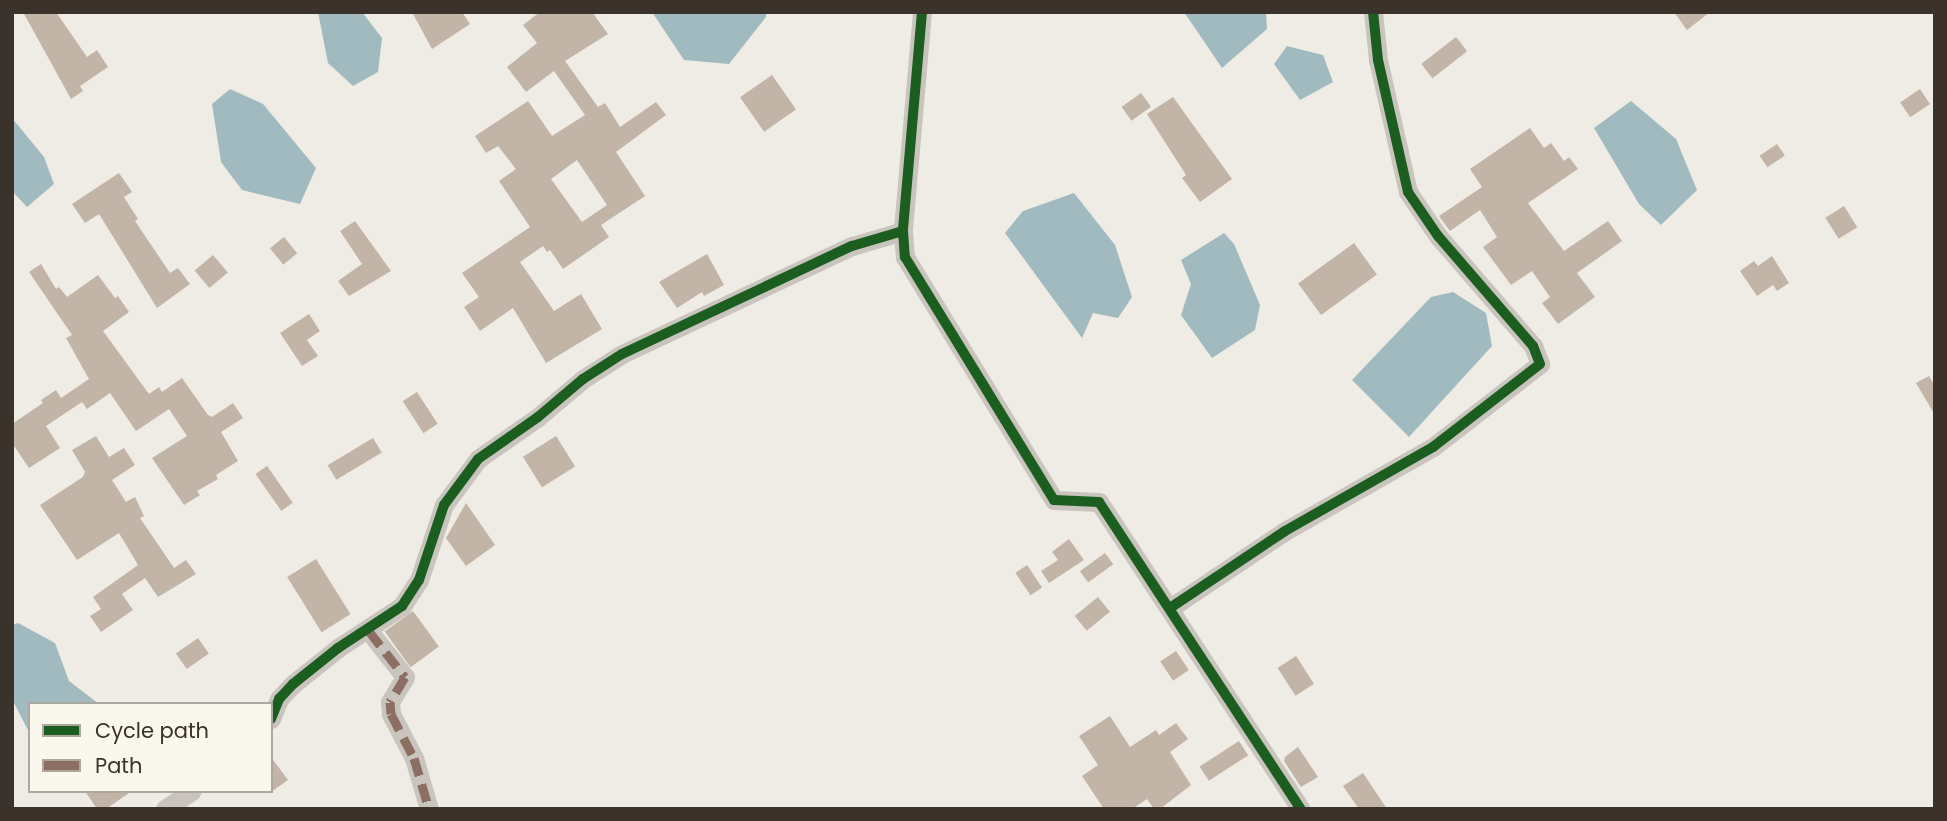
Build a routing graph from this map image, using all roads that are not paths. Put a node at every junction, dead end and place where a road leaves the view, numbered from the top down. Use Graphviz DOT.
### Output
graph roads {
  1 [pos="922,12"];
  2 [pos="1373,12"];
  3 [pos="903,231"];
  4 [pos="1170,608"];
  5 [pos="369,631"];
  6 [pos="273,714"];
  7 [pos="189,793"];
  8 [pos="165,809"];
  9 [pos="429,809"];
  10 [pos="1301,809"];
  1 -- 3 [label="street"];
  2 -- 4 [label="street"];
  3 -- 4 [label="street"];
  3 -- 5 [label="street"];
  4 -- 10 [label="street"];
  5 -- 6 [label="street"];
  5 -- 9 [label="street"];
  7 -- 8 [label="street"];
}
